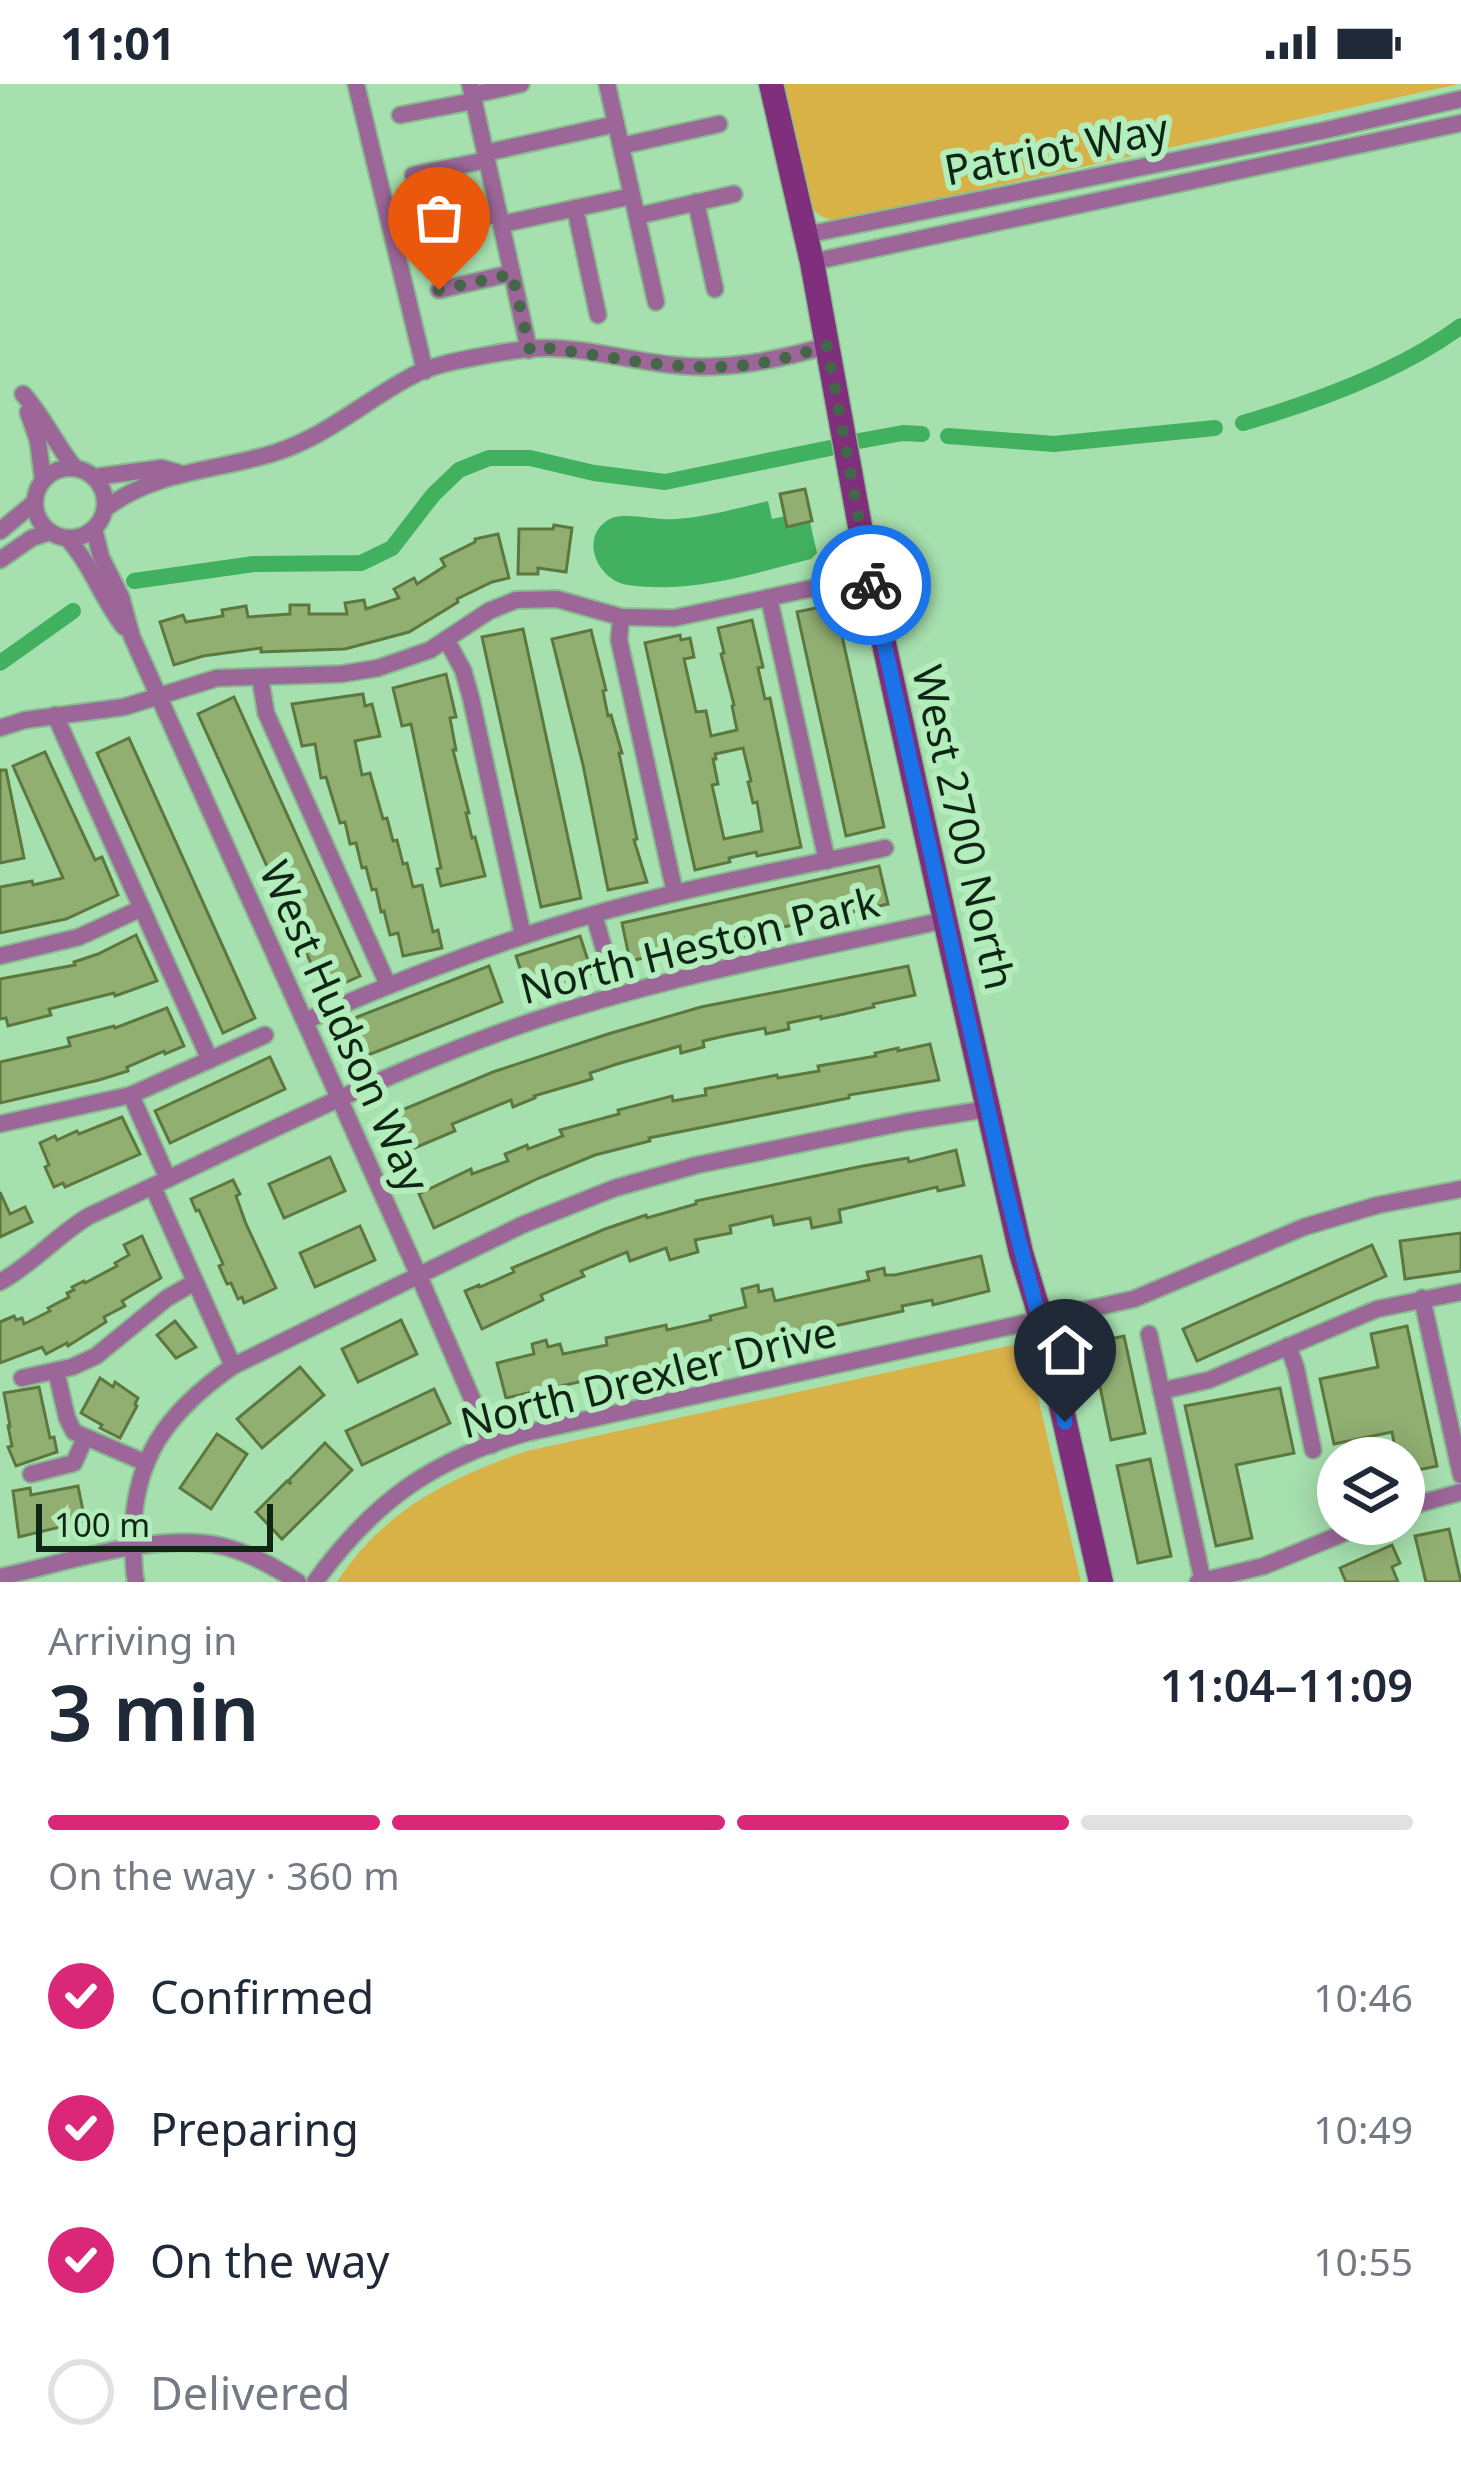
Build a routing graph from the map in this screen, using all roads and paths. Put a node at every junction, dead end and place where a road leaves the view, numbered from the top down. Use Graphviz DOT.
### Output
graph roads {
  1 [pos="356,84"];
  2 [pos="521,84"];
  3 [pos="627,84"];
  4 [pos="771,84"];
  5 [pos="608,86"];
  6 [pos="472,93"];
  7 [pos="1461,99"];
  8 [pos="400,115"];
  9 [pos="1461,123"];
  10 [pos="616,124"];
  11 [pos="719,124"];
  12 [pos="621,146"];
  13 [pos="486,156"];
  14 [pos="413,175"];
  15 [pos="734,194"];
  16 [pos="632,196"];
  17 [pos="696,202"];
  18 [pos="575,208"];
  19 [pos="637,216"];
  20 [pos="500,219"];
  21 [pos="426,231"];
  22 [pos="805,235"];
  23 [pos="812,262"];
  24 [pos="512,274"];
  25 [pos="715,289"];
  26 [pos="439,290"];
  27 [pos="656,302"];
  28 [pos="598,315"];
  29 [pos="827,346"];
  30 [pos="530,350"];
  31 [pos="425,371"];
  32 [pos="74,467"];
  33 [pos="179,473"];
  34 [pos="95,477"];
  35 [pos="43,480"];
  36 [pos="35,502"];
  37 [pos="105,509"];
  38 [pos="94,530"];
  39 [pos="0,532"];
  40 [pos="58,535"];
  41 [pos="0,560"];
  42 [pos="869,576"];
  43 [pos="769,598"];
  44 [pos="621,617"];
  45 [pos="132,638"];
  46 [pos="447,640"];
  47 [pos="260,676"];
  48 [pos="158,698"];
  49 [pos="55,715"];
  50 [pos="0,728"];
  51 [pos="885,848"];
  52 [pos="826,861"];
  53 [pos="674,893"];
  54 [pos="142,908"];
  55 [pos="594,915"];
  56 [pos="945,920"];
  57 [pos="523,936"];
  58 [pos="0,956"];
  59 [pos="388,985"];
  60 [pos="616,994"];
  61 [pos="305,1021"];
  62 [pos="266,1036"];
  63 [pos="210,1060"];
  64 [pos="131,1095"];
  65 [pos="340,1100"];
  66 [pos="988,1108"];
  67 [pos="0,1124"];
  68 [pos="160,1183"];
  69 [pos="1461,1189"];
  70 [pos="419,1276"];
  71 [pos="0,1282"];
  72 [pos="195,1282"];
  73 [pos="1461,1292"];
  74 [pos="1423,1298"];
  75 [pos="1042,1322"];
  76 [pos="1149,1334"];
  77 [pos="1288,1346"];
  78 [pos="233,1366"];
  79 [pos="56,1371"];
  80 [pos="22,1378"];
  81 [pos="1161,1391"];
  82 [pos="85,1438"];
  83 [pos="492,1445"];
  84 [pos="1313,1450"];
  85 [pos="146,1463"];
  86 [pos="31,1474"];
  87 [pos="1461,1475"];
  88 [pos="1461,1492"];
  89 [pos="1425,1502"];
  90 [pos="1317,1545"];
  91 [pos="134,1547"];
  92 [pos="0,1577"];
  93 [pos="136,1582"];
  94 [pos="298,1582"];
  95 [pos="315,1582"];
  96 [pos="1101,1582"];
  97 [pos="1201,1582"];
  1 -- 31 [label="street"];
  2 -- 6 [label="street"];
  3 -- 5 [label="street"];
  4 -- 22 [label="street, West 2700 North"];
  5 -- 10 [label="street"];
  6 -- 8 [label="street"];
  6 -- 13 [label="street"];
  7 -- 22 [label="street, Patriot Way"];
  9 -- 23 [label="street, Patriot Way"];
  10 -- 12 [label="street"];
  10 -- 13 [label="street"];
  11 -- 12 [label="street"];
  12 -- 16 [label="street"];
  13 -- 14 [label="street"];
  13 -- 20 [label="street"];
  15 -- 17 [label="street"];
  16 -- 18 [label="street"];
  16 -- 19 [label="street"];
  17 -- 19 [label="street"];
  17 -- 25 [label="street"];
  18 -- 20 [label="street"];
  18 -- 28 [label="street"];
  19 -- 27 [label="street"];
  20 -- 21 [label="street"];
  20 -- 24 [label="street"];
  22 -- 23 [label="street, West 2700 North"];
  23 -- 29 [label="street, West 2700 North"];
  24 -- 26 [label="street"];
  24 -- 30 [label="street"];
  29 -- 30 [label="street"];
  29 -- 42 [label="street, West 2700 North"];
  30 -- 31 [label="street"];
  31 -- 33 [label="street"];
  32 -- 34 [label="street"];
  32 -- 35 [label="street"];
  32 -- 35 [label="street"];
  33 -- 34 [label="street"];
  33 -- 37 [label="street"];
  34 -- 37 [label="street"];
  35 -- 36 [label="street"];
  36 -- 39 [label="street"];
  36 -- 40 [label="street"];
  37 -- 38 [label="street"];
  38 -- 40 [label="street"];
  38 -- 45 [label="street, West Hudson Way"];
  40 -- 41 [label="street"];
  40 -- 45 [label="street, West Hudson Way"];
  42 -- 43 [label="street"];
  42 -- 56 [label="street, West 2700 North"];
  43 -- 44 [label="street"];
  43 -- 52 [label="street"];
  44 -- 46 [label="street"];
  44 -- 53 [label="street"];
  45 -- 48 [label="street, West Hudson Way"];
  46 -- 47 [label="street"];
  46 -- 57 [label="street"];
  47 -- 48 [label="street"];
  47 -- 59 [label="street"];
  48 -- 49 [label="street"];
  48 -- 61 [label="street, West Hudson Way"];
  49 -- 50 [label="street"];
  49 -- 54 [label="street"];
  51 -- 52 [label="street"];
  52 -- 53 [label="street"];
  53 -- 55 [label="street"];
  54 -- 58 [label="street"];
  54 -- 63 [label="street"];
  55 -- 57 [label="street"];
  55 -- 60 [label="street"];
  56 -- 60 [label="street, North Heston Park"];
  56 -- 66 [label="street, West 2700 North"];
  57 -- 59 [label="street"];
  59 -- 61 [label="street"];
  60 -- 65 [label="street, North Heston Park"];
  61 -- 65 [label="street, West Hudson Way"];
  62 -- 63 [label="street"];
  63 -- 64 [label="street"];
  64 -- 67 [label="street"];
  64 -- 68 [label="street"];
  65 -- 68 [label="street, North Heston Park"];
  65 -- 70 [label="street, West Hudson Way"];
  66 -- 70 [label="street"];
  66 -- 75 [label="street, West 2700 North"];
  68 -- 71 [label="street, North Heston Park"];
  68 -- 72 [label="street"];
  69 -- 75 [label="street, North Drexler Drive"];
  70 -- 78 [label="street"];
  70 -- 83 [label="street, West Hudson Way"];
  72 -- 78 [label="street"];
  72 -- 79 [label="street"];
  73 -- 74 [label="street"];
  74 -- 77 [label="street"];
  74 -- 87 [label="street"];
  75 -- 83 [label="street, North Drexler Drive"];
  75 -- 96 [label="street, West 2700 North"];
  76 -- 81 [label="street"];
  77 -- 81 [label="street"];
  77 -- 84 [label="street"];
  78 -- 85 [label="street"];
  79 -- 80 [label="street"];
  79 -- 82 [label="street"];
  81 -- 97 [label="street"];
  82 -- 85 [label="street"];
  82 -- 86 [label="street"];
  83 -- 95 [label="street, North Drexler Drive"];
  85 -- 91 [label="street"];
  88 -- 89 [label="street"];
  90 -- 97 [label="street"];
  91 -- 92 [label="street"];
  91 -- 93 [label="street"];
  91 -- 94 [label="street"];
}
